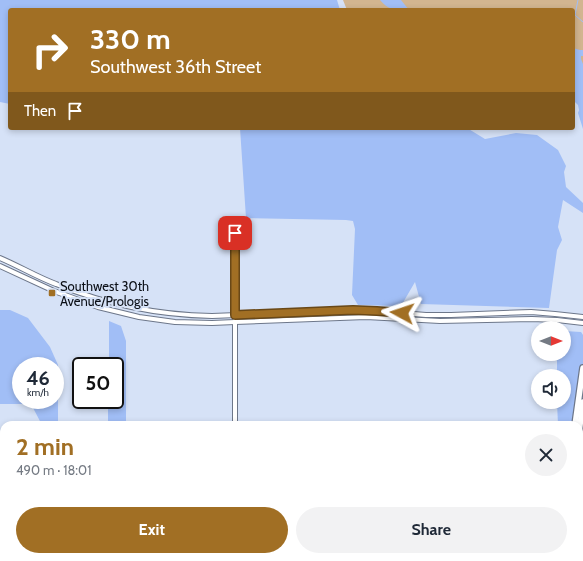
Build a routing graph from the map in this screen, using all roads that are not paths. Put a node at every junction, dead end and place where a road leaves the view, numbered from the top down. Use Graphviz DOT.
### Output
graph roads {
  1 [pos="235,233"];
  2 [pos="0,258"];
  3 [pos="0,266"];
  4 [pos="331,311"];
  5 [pos="235,315"];
  6 [pos="331,317"];
  7 [pos="583,317"];
  8 [pos="235,322"];
  9 [pos="583,323"];
  10 [pos="583,368"];
  11 [pos="582,376"];
  12 [pos="583,388"];
  13 [pos="581,401"];
  14 [pos="235,421"];
  15 [pos="575,421"];
  16 [pos="580,421"];
  1 -- 5 [label="street"];
  2 -- 5 [label="main road"];
  3 -- 8 [label="main road"];
  4 -- 5 [label="main road"];
  4 -- 6 [label="main road"];
  4 -- 7 [label="main road"];
  5 -- 8 [label="street"];
  6 -- 8 [label="main road"];
  6 -- 9 [label="main road"];
  8 -- 14 [label="main road"];
  10 -- 11 [label="highway"];
  11 -- 12 [label="highway"];
  11 -- 13 [label="highway"];
  13 -- 15 [label="highway"];
  13 -- 16 [label="highway"];
}
